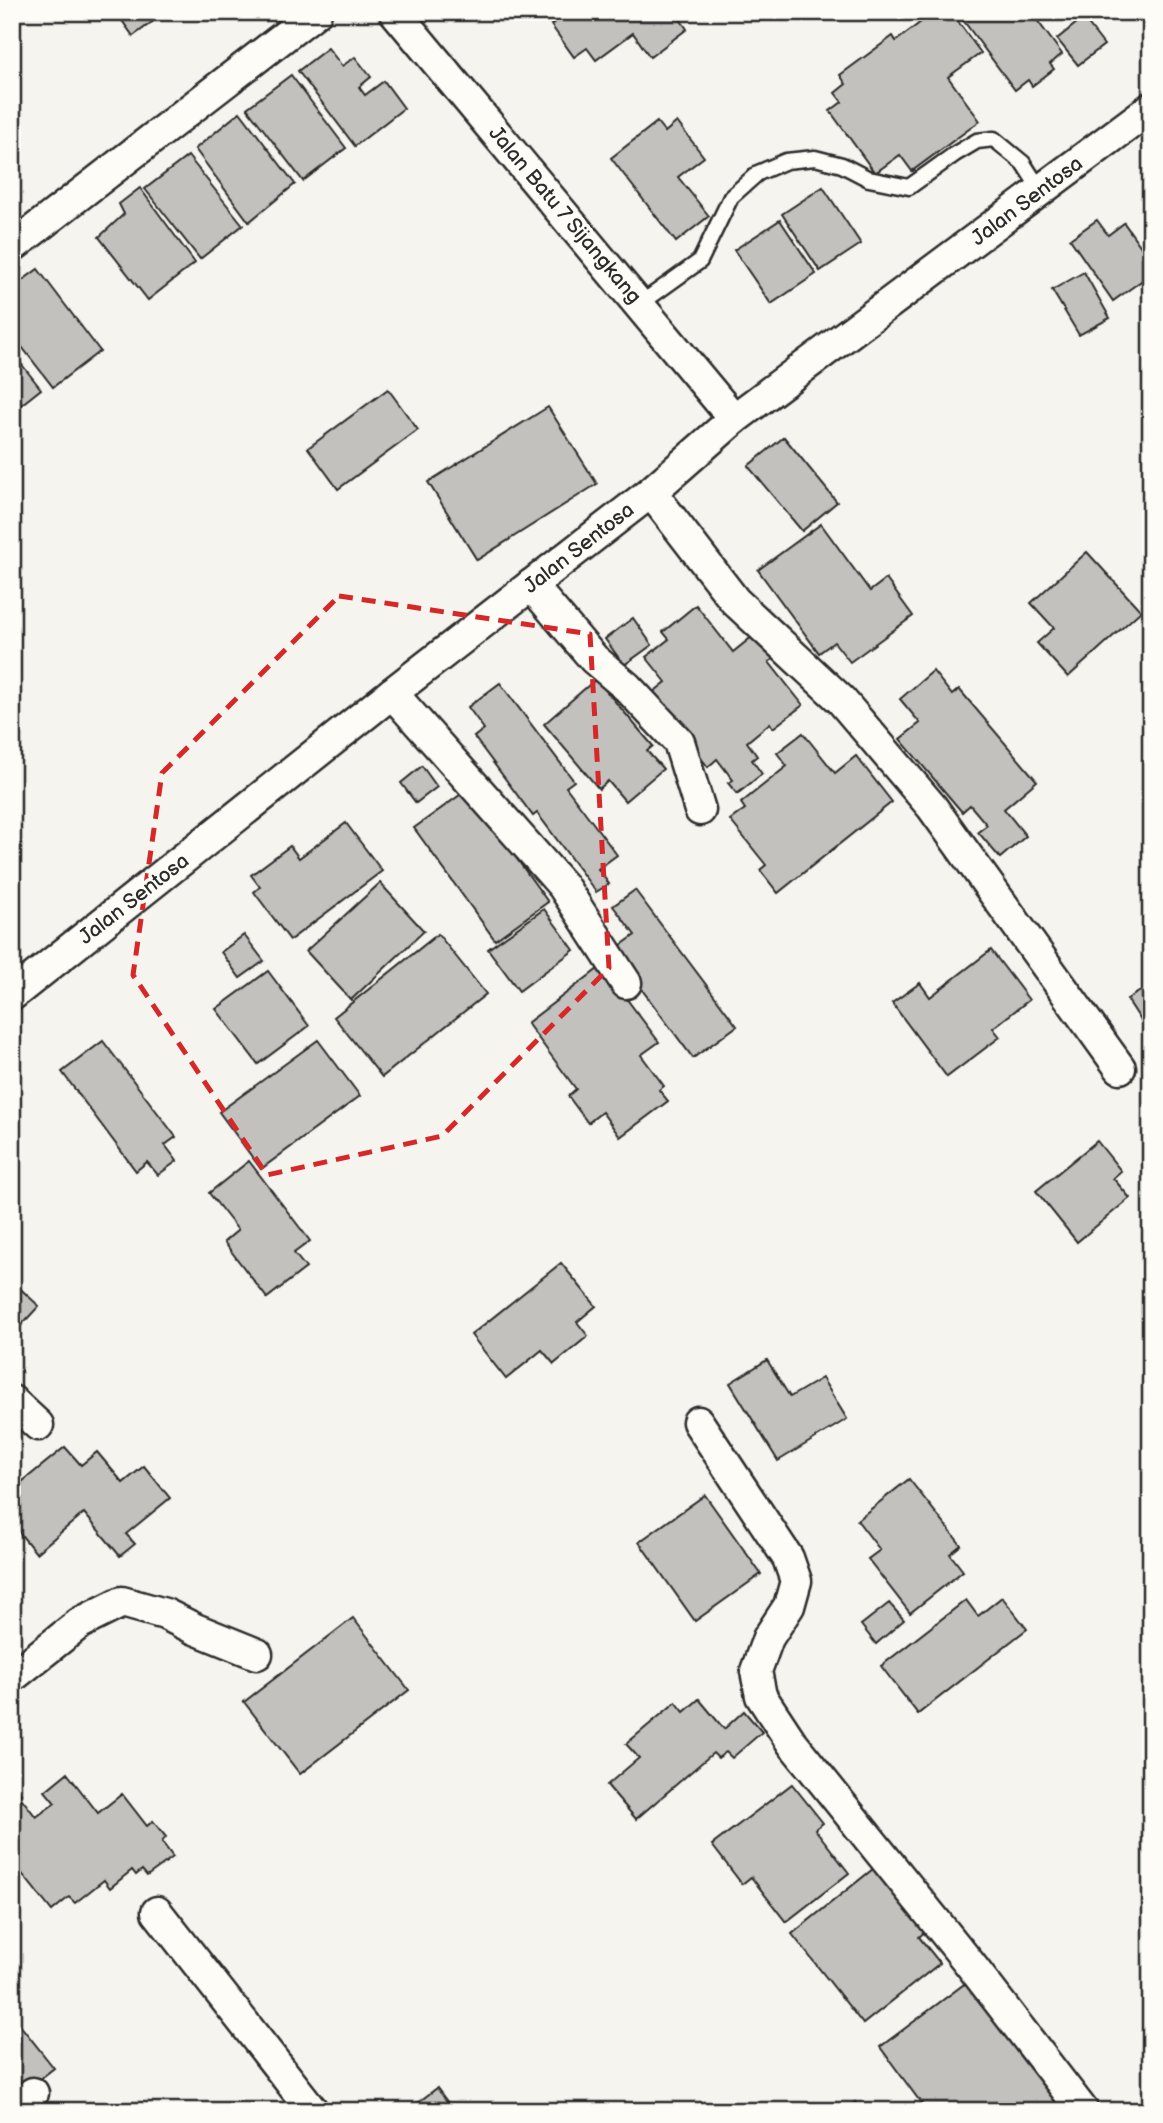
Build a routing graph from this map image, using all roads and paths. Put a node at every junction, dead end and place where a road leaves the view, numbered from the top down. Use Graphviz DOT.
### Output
graph roads {
  1 [pos="316,12"];
  2 [pos="395,12"];
  3 [pos="1151,108"];
  4 [pos="1041,191"];
  5 [pos="12,247"];
  6 [pos="640,304"];
  7 [pos="734,419"];
  8 [pos="651,492"];
  9 [pos="531,585"];
  10 [pos="393,693"];
  11 [pos="700,810"];
  12 [pos="626,983"];
  13 [pos="12,995"];
  14 [pos="1119,1068"];
  15 [pos="12,1401"];
  16 [pos="698,1422"];
  17 [pos="38,1426"];
  18 [pos="257,1654"];
  19 [pos="12,1677"];
  20 [pos="157,1912"];
  21 [pos="313,2111"];
  22 [pos="1083,2111"];
  1 -- 5 [label="street"];
  2 -- 6 [label="street, Jalan Batu 7 Sijangkang"];
  3 -- 4 [label="street, Jalan Sentosa"];
  4 -- 6 [label="lane"];
  4 -- 7 [label="street, Jalan Sentosa"];
  6 -- 7 [label="street, Jalan Batu 7 Sijangkang"];
  7 -- 8 [label="street, Jalan Sentosa"];
  8 -- 9 [label="street, Jalan Sentosa"];
  8 -- 14 [label="street"];
  9 -- 10 [label="street, Jalan Sentosa"];
  9 -- 11 [label="street"];
  10 -- 12 [label="street"];
  10 -- 13 [label="street, Jalan Sentosa"];
  15 -- 17 [label="street"];
  16 -- 22 [label="street"];
  18 -- 19 [label="street"];
  20 -- 21 [label="street"];
}
